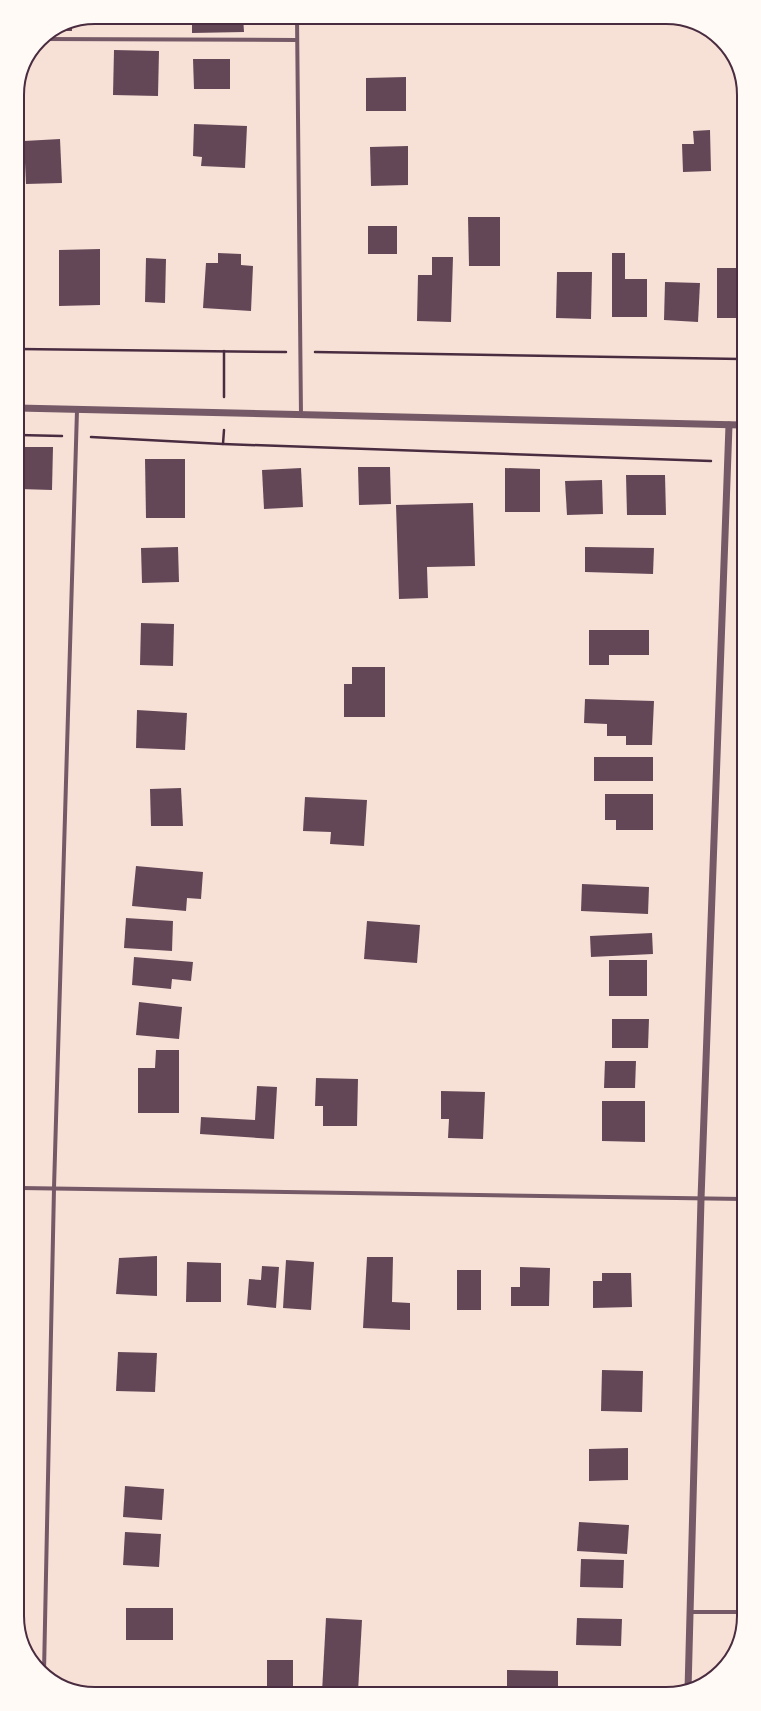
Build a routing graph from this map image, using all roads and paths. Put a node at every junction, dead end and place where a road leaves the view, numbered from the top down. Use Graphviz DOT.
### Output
graph roads {
  1 [pos="296,24"];
  2 [pos="52,39"];
  3 [pos="297,40"];
  4 [pos="24,349"];
  5 [pos="300,352"];
  6 [pos="737,359"];
  7 [pos="24,408"];
  8 [pos="77,410"];
  9 [pos="301,416"];
  10 [pos="729,425"];
  11 [pos="737,426"];
  12 [pos="223,444"];
  13 [pos="727,462"];
  14 [pos="24,1188"];
  15 [pos="54,1188"];
  16 [pos="701,1199"];
  17 [pos="737,1199"];
  18 [pos="690,1612"];
  19 [pos="737,1612"];
  20 [pos="44,1665"];
  21 [pos="688,1683"];
  1 -- 3 [label="street"];
  2 -- 3 [label="street"];
  3 -- 5 [label="street"];
  4 -- 5 [label="path"];
  5 -- 6 [label="path"];
  5 -- 9 [label="street"];
  7 -- 8 [label="street"];
  8 -- 9 [label="street"];
  8 -- 15 [label="street"];
  9 -- 10 [label="street"];
  10 -- 11 [label="street"];
  10 -- 13 [label="street"];
  12 -- 13 [label="path"];
  13 -- 16 [label="street"];
  14 -- 15 [label="street"];
  15 -- 16 [label="street"];
  15 -- 20 [label="street"];
  16 -- 17 [label="street"];
  16 -- 18 [label="street"];
  18 -- 19 [label="street"];
  18 -- 21 [label="street"];
}
